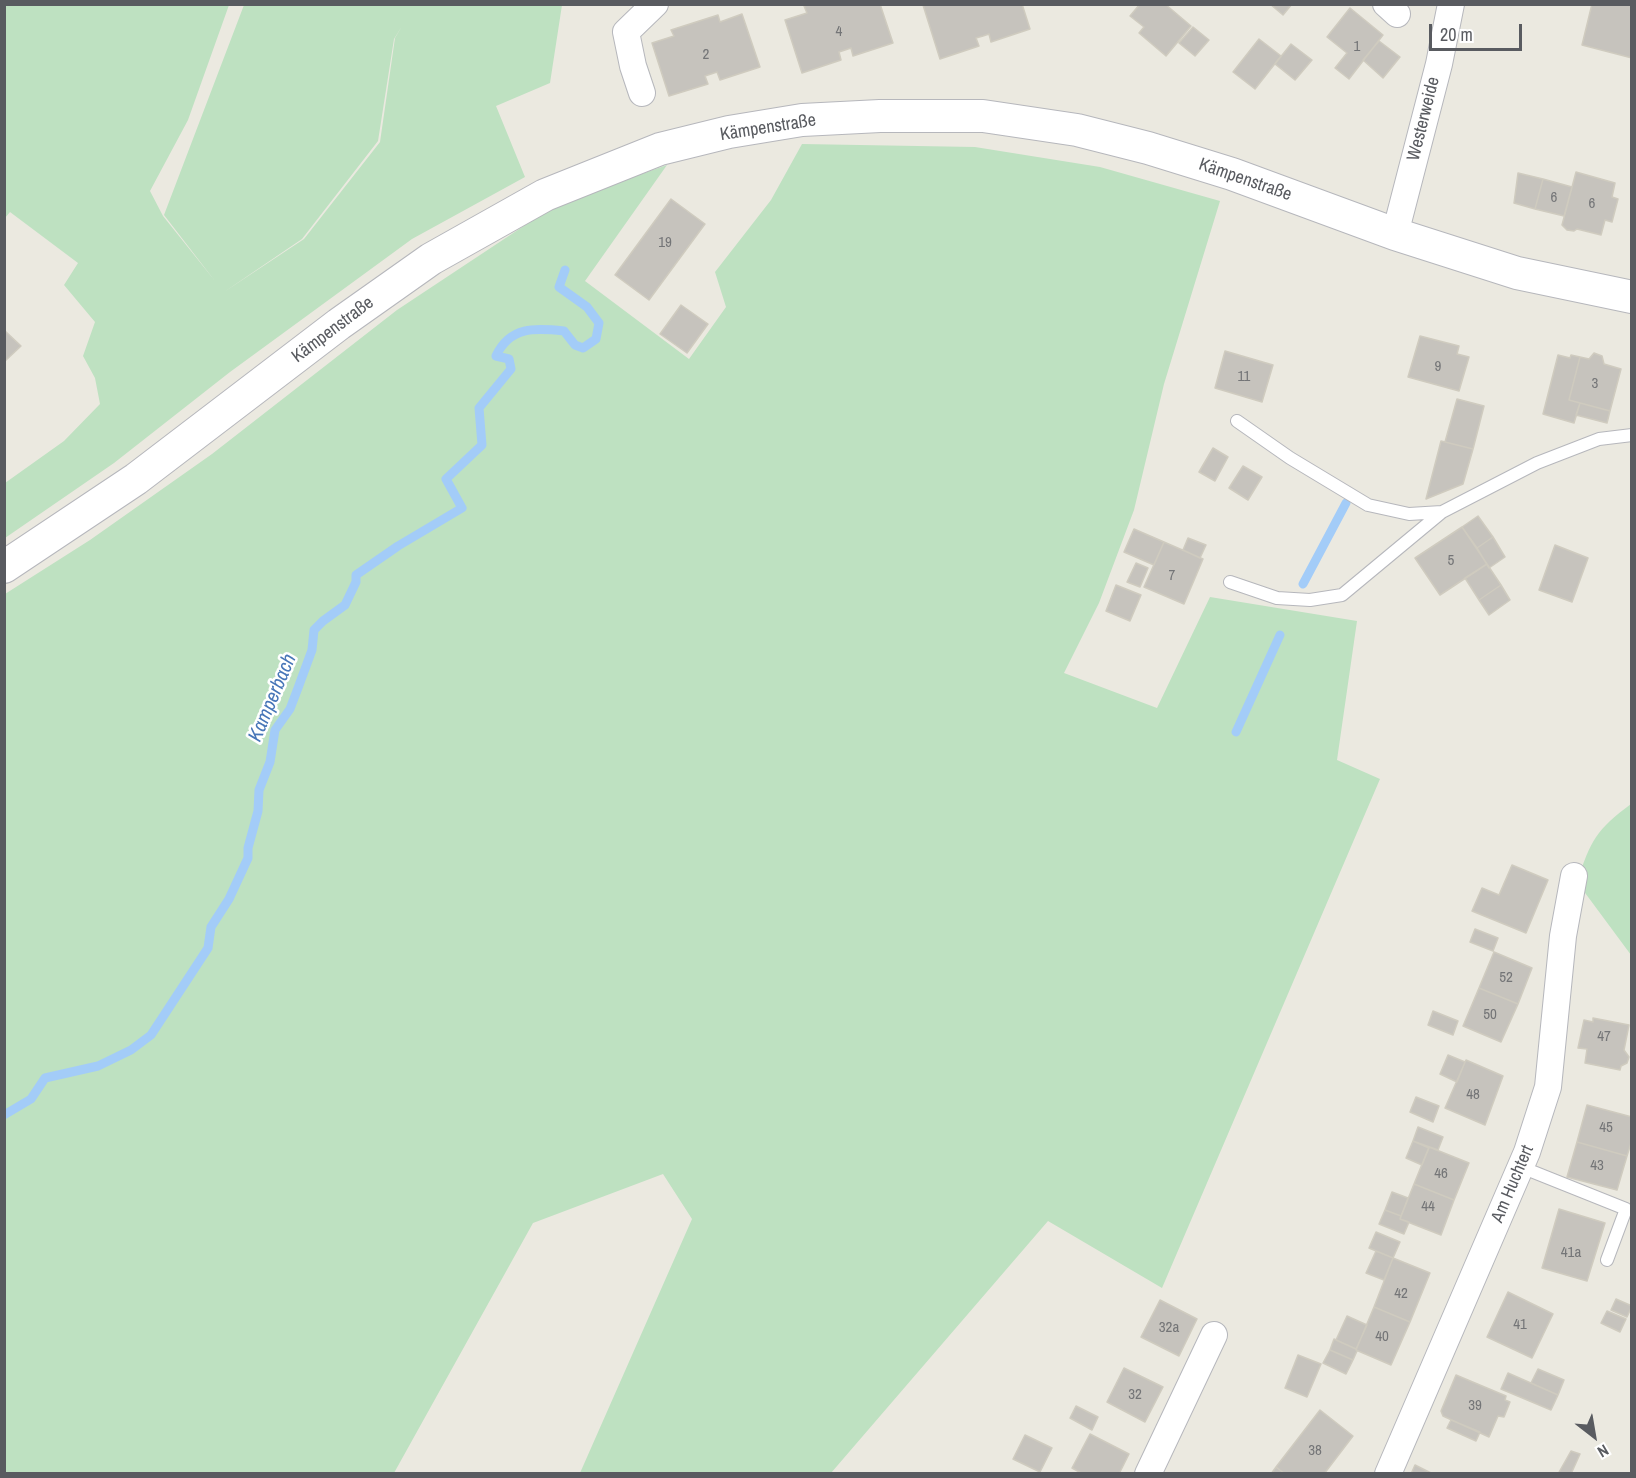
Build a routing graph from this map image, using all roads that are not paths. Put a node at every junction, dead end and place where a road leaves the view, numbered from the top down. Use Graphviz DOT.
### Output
graph roads {
  1 [pos="655,4"];
  2 [pos="1451,4"];
  3 [pos="642,93"];
  4 [pos="1395,234"];
  5 [pos="1632,297"];
  6 [pos="1237,421"];
  7 [pos="1632,435"];
  8 [pos="1442,512"];
  9 [pos="4,567"];
  10 [pos="1230,582"];
  11 [pos="1574,876"];
  12 [pos="1521,1167"];
  13 [pos="1607,1260"];
  14 [pos="1214,1335"];
  15 [pos="1148,1473"];
  16 [pos="1388,1473"];
  1 -- 3 [label="street"];
  2 -- 4 [label="street, Westerweide"];
  4 -- 5 [label="street, Kämpenstraße"];
  4 -- 9 [label="street, Kämpenstraße"];
  6 -- 8 [label="lane"];
  7 -- 8 [label="lane"];
  8 -- 10 [label="lane"];
  11 -- 12 [label="street, Am Huchtert"];
  12 -- 13 [label="lane"];
  12 -- 16 [label="street, Am Huchtert"];
  14 -- 15 [label="street"];
}
